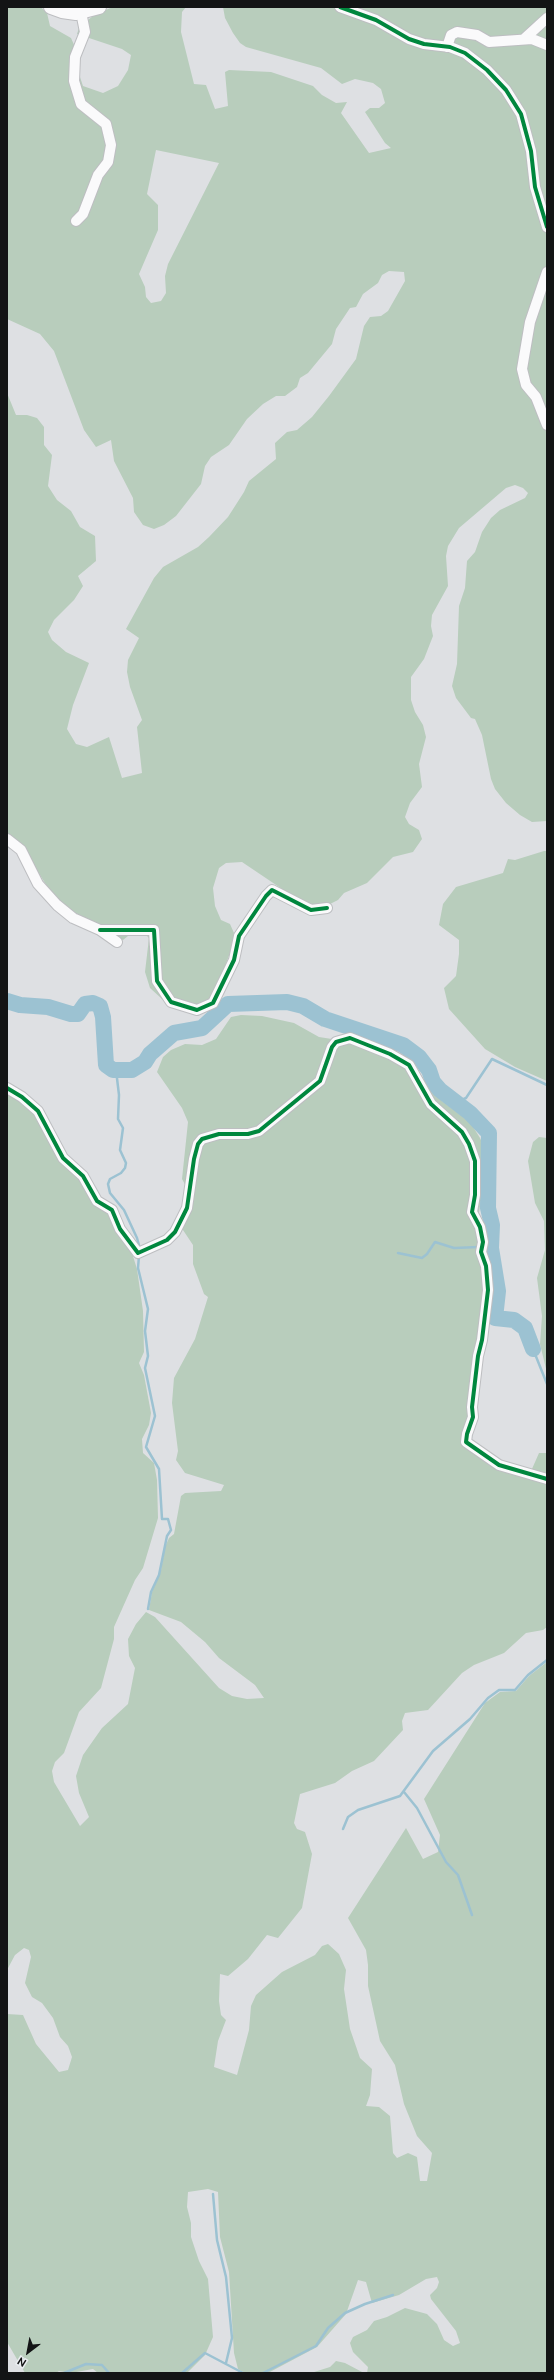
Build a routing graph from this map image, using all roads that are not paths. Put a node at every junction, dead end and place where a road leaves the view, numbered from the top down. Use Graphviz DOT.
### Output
graph roads {
  1 [pos="51,7"];
  2 [pos="99,7"];
  3 [pos="340,7"];
  4 [pos="81,12"];
  5 [pos="547,18"];
  6 [pos="524,39"];
  7 [pos="547,45"];
  8 [pos="447,47"];
  9 [pos="76,221"];
  10 [pos="547,227"];
  11 [pos="547,272"];
  12 [pos="547,424"];
  13 [pos="7,839"];
  14 [pos="327,908"];
  15 [pos="100,930"];
  16 [pos="117,942"];
  17 [pos="7,1088"];
  18 [pos="547,1479"];
  1 -- 4 [label="street"];
  2 -- 4 [label="street"];
  3 -- 8 [label="street"];
  4 -- 9 [label="street"];
  5 -- 6 [label="street"];
  6 -- 7 [label="street"];
  6 -- 8 [label="street"];
  8 -- 10 [label="street"];
  11 -- 12 [label="street"];
  13 -- 15 [label="street"];
  14 -- 15 [label="street"];
  15 -- 16 [label="street"];
  17 -- 18 [label="street"];
}
